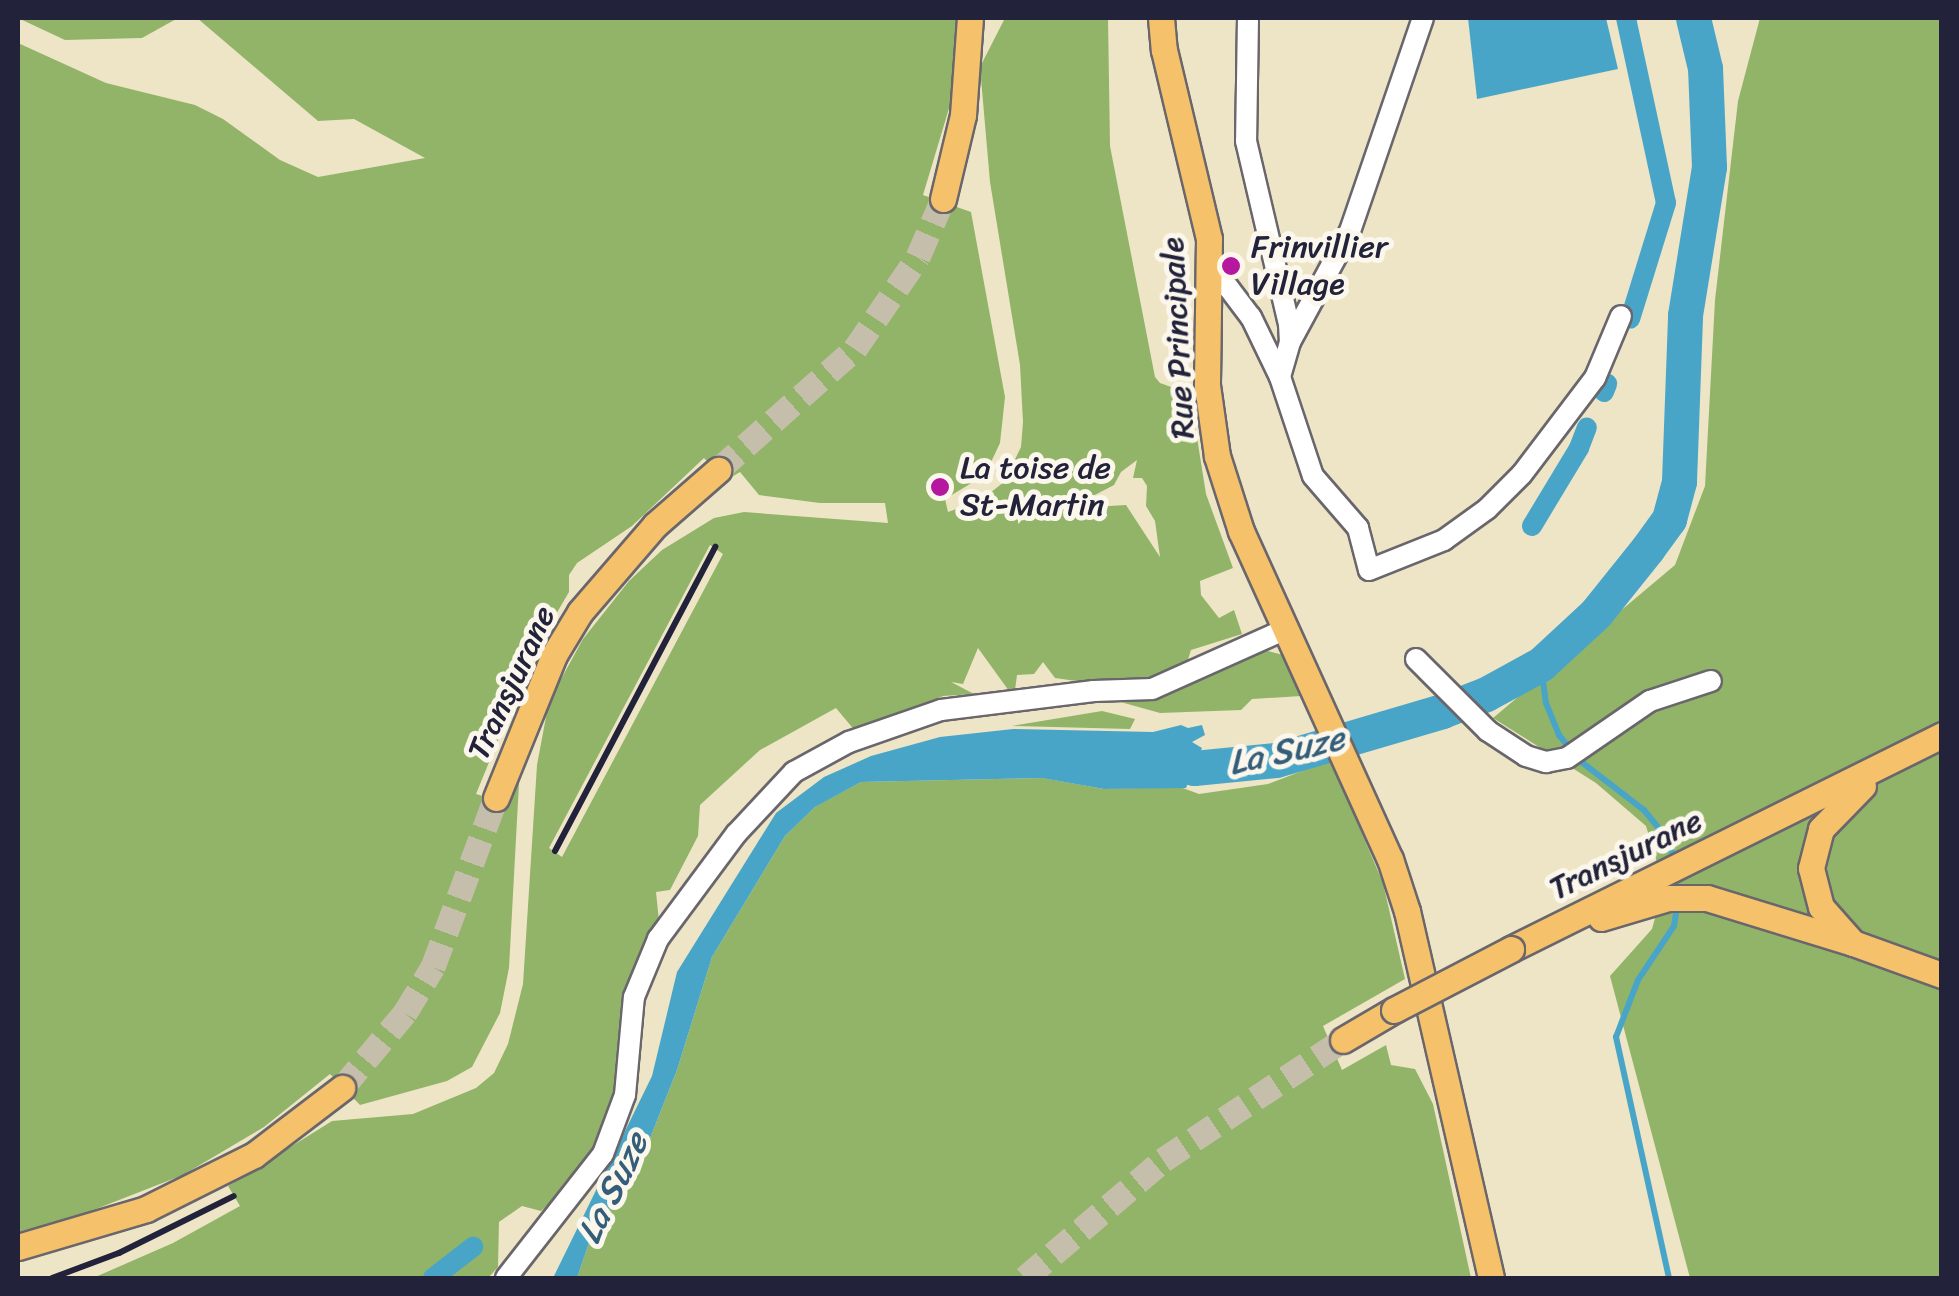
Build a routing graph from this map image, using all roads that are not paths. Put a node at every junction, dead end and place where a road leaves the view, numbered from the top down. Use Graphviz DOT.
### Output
graph roads {
  1 [pos="970,18"];
  2 [pos="1161,18"];
  3 [pos="1248,18"];
  4 [pos="1423,18"];
  5 [pos="943,199"];
  6 [pos="1210,278"];
  7 [pos="1620,316"];
  8 [pos="1290,342"];
  9 [pos="1280,378"];
  10 [pos="718,470"];
  11 [pos="1290,638"];
  12 [pos="1416,658"];
  13 [pos="1711,681"];
  14 [pos="1942,735"];
  15 [pos="1894,759"];
  16 [pos="496,798"];
  17 [pos="1854,943"];
  18 [pos="1511,949"];
  19 [pos="1942,975"];
  20 [pos="1349,1036"];
  21 [pos="342,1088"];
  22 [pos="18,1247"];
  23 [pos="506,1278"];
  24 [pos="1491,1278"];
  1 -- 5 [label="main road"];
  2 -- 6 [label="main road, Rue Principale"];
  3 -- 8 [label="street"];
  4 -- 8 [label="street"];
  6 -- 9 [label="street"];
  6 -- 11 [label="main road, Rue Principale"];
  7 -- 9 [label="street"];
  8 -- 9 [label="street"];
  10 -- 16 [label="main road, Transjurane"];
  11 -- 23 [label="street"];
  11 -- 24 [label="main road, Rue Principale"];
  12 -- 13 [label="street"];
  14 -- 15 [label="main road, Transjurane"];
  15 -- 17 [label="main road"];
  15 -- 18 [label="main road, Transjurane"];
  17 -- 18 [label="main road"];
  17 -- 19 [label="main road"];
  18 -- 20 [label="main road, Transjurane, bridge"];
  21 -- 22 [label="main road"];
}
